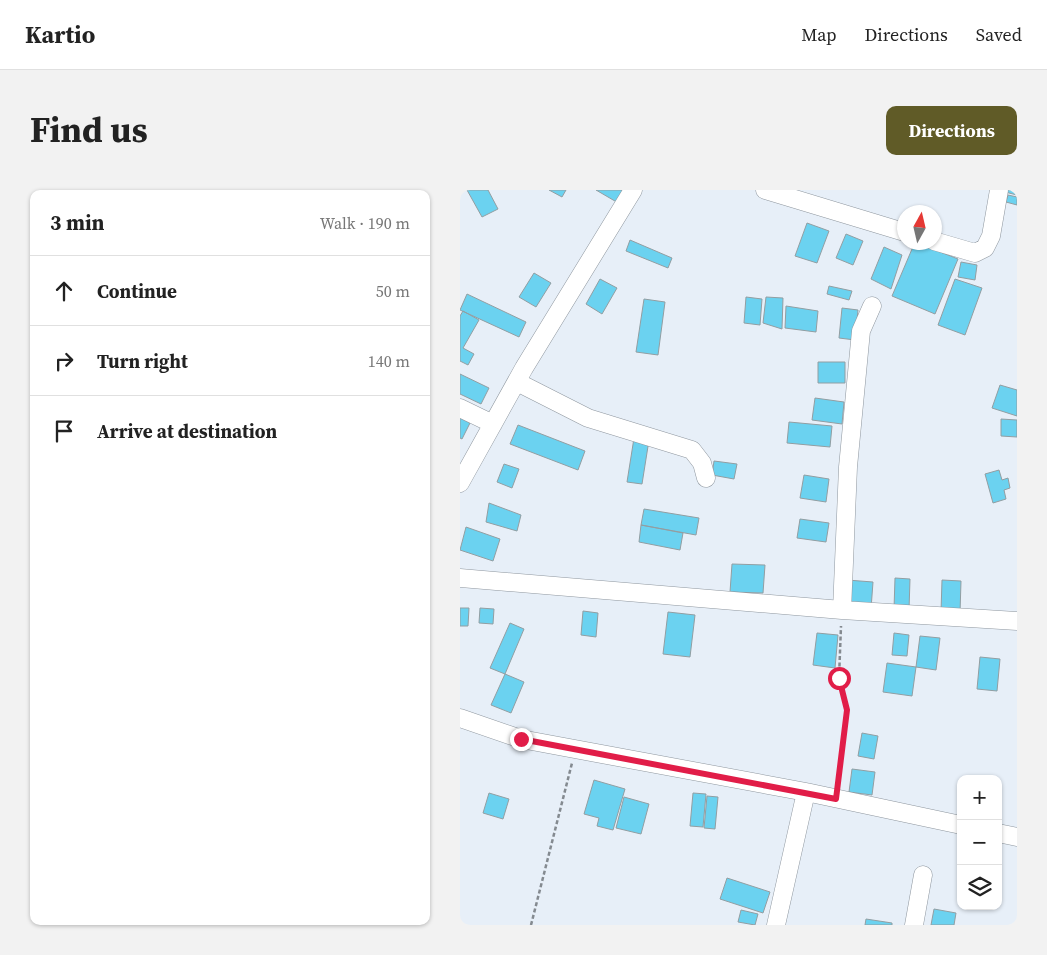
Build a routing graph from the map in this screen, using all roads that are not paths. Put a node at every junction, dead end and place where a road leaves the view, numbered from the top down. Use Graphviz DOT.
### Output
graph roads {
  1 [pos="633,190"];
  2 [pos="765,190"];
  3 [pos="999,190"];
  4 [pos="897,230"];
  5 [pos="942,243"];
  6 [pos="872,306"];
  7 [pos="517,382"];
  8 [pos="460,408"];
  9 [pos="493,424"];
  10 [pos="706,478"];
  11 [pos="460,483"];
  12 [pos="460,578"];
  13 [pos="842,610"];
  14 [pos="1017,622"];
  15 [pos="460,718"];
  16 [pos="806,792"];
  17 [pos="957,824"];
  18 [pos="1002,834"];
  19 [pos="1017,837"];
  20 [pos="922,875"];
  21 [pos="776,925"];
  22 [pos="914,925"];
  1 -- 7 [label="street"];
  2 -- 4 [label="street"];
  3 -- 5 [label="street"];
  6 -- 13 [label="street"];
  7 -- 9 [label="street"];
  7 -- 10 [label="street"];
  8 -- 9 [label="street"];
  9 -- 11 [label="street"];
  12 -- 13 [label="street"];
  13 -- 14 [label="street"];
  15 -- 16 [label="street"];
  16 -- 17 [label="street"];
  16 -- 21 [label="street"];
  18 -- 19 [label="street"];
  20 -- 22 [label="street"];
}
